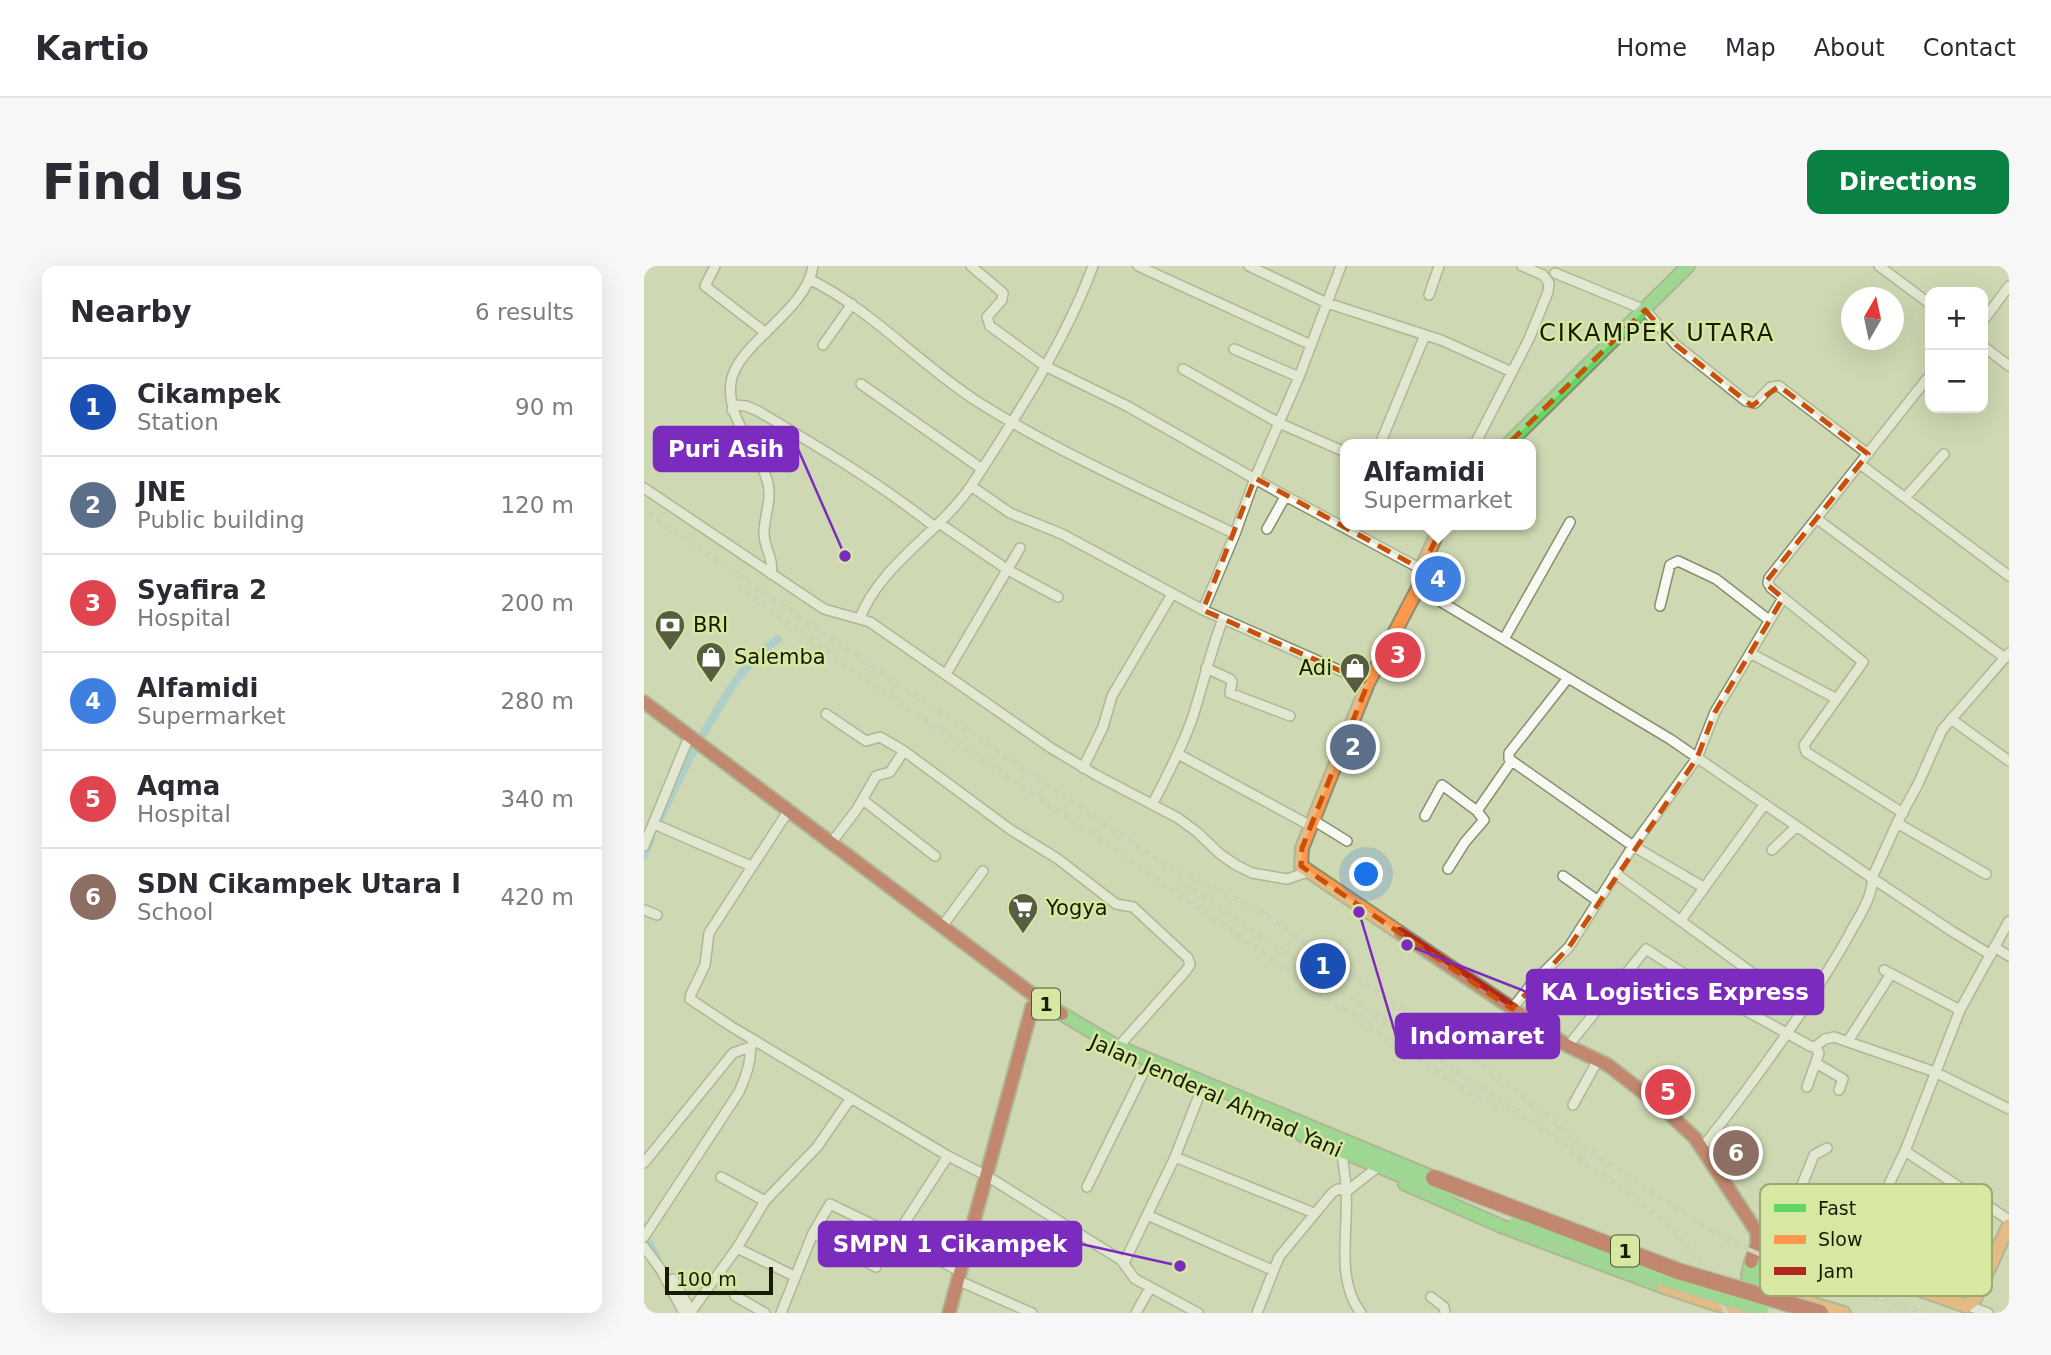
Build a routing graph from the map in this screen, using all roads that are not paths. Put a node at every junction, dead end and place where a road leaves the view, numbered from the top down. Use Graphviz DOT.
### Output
graph roads {
  1 [pos="715,266"];
  2 [pos="813,266"];
  3 [pos="1093,266"];
  4 [pos="1138,266"];
  5 [pos="1250,266"];
  6 [pos="1341,266"];
  7 [pos="1438,266"];
  8 [pos="1522,266"];
  9 [pos="1688,266"];
  10 [pos="1879,266"];
  11 [pos="973,267"];
  12 [pos="1556,270"];
  13 [pos="809,279"];
  14 [pos="1549,283"];
  15 [pos="2009,286"];
  16 [pos="1429,295"];
  17 [pos="1925,300"];
  18 [pos="1327,303"];
  19 [pos="852,304"];
  20 [pos="1645,310"];
  21 [pos="1988,314"];
  22 [pos="766,333"];
  23 [pos="1425,335"];
  24 [pos="823,345"];
  25 [pos="1311,345"];
  26 [pos="1234,349"];
  27 [pos="1988,350"];
  28 [pos="1045,366"];
  29 [pos="2009,366"];
  30 [pos="1183,369"];
  31 [pos="1512,372"];
  32 [pos="1299,377"];
  33 [pos="1925,381"];
  34 [pos="860,384"];
  35 [pos="736,407"];
  36 [pos="1010,421"];
  37 [pos="1279,423"];
  38 [pos="1382,439"];
  39 [pos="1478,439"];
  40 [pos="1513,439"];
  41 [pos="1340,450"];
  42 [pos="1868,454"];
  43 [pos="1944,454"];
  44 [pos="1860,464"];
  45 [pos="982,469"];
  46 [pos="1255,478"];
  47 [pos="971,486"];
  48 [pos="644,488"];
  49 [pos="1285,496"];
  50 [pos="1906,498"];
  51 [pos="1816,519"];
  52 [pos="1570,522"];
  53 [pos="937,525"];
  54 [pos="1340,526"];
  55 [pos="1267,529"];
  56 [pos="1348,530"];
  57 [pos="1439,530"];
  58 [pos="1235,534"];
  59 [pos="1020,548"];
  60 [pos="1421,569"];
  61 [pos="1007,570"];
  62 [pos="771,574"];
  63 [pos="2009,576"];
  64 [pos="1418,587"];
  65 [pos="1172,594"];
  66 [pos="1058,597"];
  67 [pos="1783,598"];
  68 [pos="1660,606"];
  69 [pos="1203,610"];
  70 [pos="860,618"];
  71 [pos="1223,620"];
  72 [pos="1769,620"];
  73 [pos="1504,639"];
  74 [pos="1750,653"];
  75 [pos="2007,656"];
  76 [pos="1206,668"];
  77 [pos="946,674"];
  78 [pos="1568,678"];
  79 [pos="1368,682"];
  80 [pos="1837,699"];
  81 [pos="644,702"];
  82 [pos="644,712"];
  83 [pos="826,714"];
  84 [pos="1290,716"];
  85 [pos="1951,719"];
  86 [pos="695,746"];
  87 [pos="904,751"];
  88 [pos="1178,754"];
  89 [pos="1697,758"];
  90 [pos="2009,761"];
  91 [pos="1511,762"];
  92 [pos="1083,768"];
  93 [pos="863,800"];
  94 [pos="1153,803"];
  95 [pos="1764,804"];
  96 [pos="1477,811"];
  97 [pos="1903,813"];
  98 [pos="785,816"];
  99 [pos="1425,816"];
  100 [pos="1312,823"];
  101 [pos="1897,823"];
  102 [pos="657,825"];
  103 [pos="1796,827"];
  104 [pos="1347,841"];
  105 [pos="832,842"];
  106 [pos="644,846"];
  107 [pos="1633,846"];
  108 [pos="1772,850"];
  109 [pos="935,856"];
  110 [pos="751,866"];
  111 [pos="1448,869"];
  112 [pos="983,871"];
  113 [pos="1308,872"];
  114 [pos="1615,873"];
  115 [pos="1986,874"];
  116 [pos="1563,876"];
  117 [pos="1871,878"];
  118 [pos="1703,887"];
  119 [pos="1598,901"];
  120 [pos="644,910"];
  121 [pos="657,915"];
  122 [pos="1681,920"];
  123 [pos="2009,921"];
  124 [pos="943,925"];
  125 [pos="1992,951"];
  126 [pos="2009,956"];
  127 [pos="1036,1004"];
  128 [pos="1512,1009"];
  129 [pos="1803,1010"];
  130 [pos="1960,1010"];
  131 [pos="1787,1035"];
  132 [pos="1848,1041"];
  133 [pos="752,1043"];
  134 [pos="1568,1046"];
  135 [pos="1118,1047"];
  136 [pos="1815,1047"];
  137 [pos="1598,1060"];
  138 [pos="1816,1063"];
  139 [pos="1144,1069"];
  140 [pos="1935,1072"];
  141 [pos="1807,1087"];
  142 [pos="1839,1090"];
  143 [pos="1200,1093"];
  144 [pos="851,1098"];
  145 [pos="1573,1105"];
  146 [pos="2009,1110"];
  147 [pos="1827,1148"];
  148 [pos="1702,1149"];
  149 [pos="1905,1151"];
  150 [pos="1342,1152"];
  151 [pos="948,1156"];
  152 [pos="1175,1157"];
  153 [pos="644,1163"];
  154 [pos="1381,1164"];
  155 [pos="987,1175"];
  156 [pos="721,1177"];
  157 [pos="1427,1181"];
  158 [pos="1802,1184"];
  159 [pos="1889,1184"];
  160 [pos="1955,1184"];
  161 [pos="1087,1187"];
  162 [pos="1346,1191"];
  163 [pos="765,1201"];
  164 [pos="1992,1209"];
  165 [pos="1314,1213"];
  166 [pos="1147,1215"];
  167 [pos="2009,1220"];
  168 [pos="2009,1225"];
  169 [pos="1759,1232"];
  170 [pos="813,1233"];
  171 [pos="645,1235"];
  172 [pos="896,1236"];
  173 [pos="644,1247"];
  174 [pos="737,1248"];
  175 [pos="1751,1262"];
  176 [pos="1992,1262"];
  177 [pos="1124,1263"];
  178 [pos="876,1267"];
  179 [pos="1272,1270"];
  180 [pos="794,1276"];
  181 [pos="958,1276"];
  182 [pos="672,1278"];
  183 [pos="1760,1285"];
  184 [pos="1664,1287"];
  185 [pos="1150,1288"];
  186 [pos="1749,1290"];
  187 [pos="1760,1292"];
  188 [pos="1760,1295"];
  189 [pos="735,1296"];
  190 [pos="1763,1296"];
  191 [pos="1782,1296"];
  192 [pos="1935,1296"];
  193 [pos="1976,1296"];
  194 [pos="1431,1297"];
  195 [pos="1801,1306"];
  196 [pos="1969,1306"];
  197 [pos="689,1313"];
  198 [pos="765,1313"];
  199 [pos="780,1313"];
  200 [pos="949,1313"];
  201 [pos="1032,1313"];
  202 [pos="1136,1313"];
  203 [pos="1198,1313"];
  204 [pos="1257,1313"];
  205 [pos="1361,1313"];
  206 [pos="1445,1313"];
  207 [pos="1742,1313"];
  208 [pos="1753,1313"];
  209 [pos="1783,1313"];
  210 [pos="1820,1313"];
  211 [pos="1844,1313"];
  212 [pos="1988,1313"];
  1 -- 22 [label="street"];
  2 -- 13 [label="street"];
  3 -- 28 [label="street"];
  4 -- 25 [label="street"];
  5 -- 18 [label="street"];
  6 -- 18 [label="street"];
  7 -- 16 [label="street"];
  8 -- 14 [label="street"];
  9 -- 20 [label="main road"];
  10 -- 17 [label="street"];
  11 -- 28 [label="street"];
  12 -- 14 [label="street"];
  12 -- 20 [label="street"];
  13 -- 19 [label="street"];
  13 -- 22 [label="street"];
  14 -- 31 [label="street"];
  15 -- 21 [label="street"];
  18 -- 23 [label="street"];
  18 -- 25 [label="street"];
  19 -- 24 [label="street"];
  19 -- 36 [label="street"];
  20 -- 40 [label="main road"];
  20 -- 42 [label="street"];
  22 -- 35 [label="street"];
  23 -- 31 [label="street"];
  23 -- 38 [label="street"];
  25 -- 32 [label="street"];
  26 -- 32 [label="street"];
  27 -- 29 [label="street"];
  28 -- 36 [label="street"];
  28 -- 46 [label="street"];
  30 -- 37 [label="street"];
  31 -- 39 [label="street"];
  32 -- 37 [label="street"];
  33 -- 42 [label="street"];
  34 -- 45 [label="street"];
  35 -- 53 [label="street"];
  35 -- 62 [label="street"];
  36 -- 45 [label="street"];
  36 -- 58 [label="street"];
  37 -- 41 [label="street"];
  37 -- 46 [label="street"];
  42 -- 44 [label="street"];
  43 -- 50 [label="street"];
  44 -- 50 [label="street"];
  44 -- 51 [label="street"];
  45 -- 47 [label="street"];
  46 -- 49 [label="street"];
  46 -- 58 [label="street"];
  47 -- 53 [label="street"];
  47 -- 65 [label="street"];
  48 -- 62 [label="street"];
  49 -- 54 [label="street"];
  49 -- 55 [label="street"];
  50 -- 63 [label="street"];
  51 -- 67 [label="street"];
  51 -- 75 [label="street"];
  52 -- 73 [label="street"];
  53 -- 61 [label="street"];
  53 -- 70 [label="street"];
  56 -- 60 [label="street"];
  57 -- 60 [label="main road"];
  58 -- 69 [label="street"];
  59 -- 61 [label="street"];
  60 -- 64 [label="main road"];
  61 -- 66 [label="street"];
  61 -- 77 [label="street"];
  62 -- 70 [label="street"];
  64 -- 73 [label="street"];
  64 -- 79 [label="main road"];
  65 -- 69 [label="street"];
  65 -- 92 [label="street"];
  67 -- 72 [label="street"];
  67 -- 80 [label="street"];
  68 -- 72 [label="street"];
  69 -- 71 [label="street"];
  70 -- 77 [label="street"];
  71 -- 76 [label="street"];
  71 -- 79 [label="street"];
  72 -- 74 [label="street"];
  73 -- 78 [label="street"];
  74 -- 80 [label="street"];
  74 -- 89 [label="street"];
  75 -- 85 [label="street"];
  76 -- 84 [label="street"];
  76 -- 88 [label="street"];
  77 -- 92 [label="street"];
  78 -- 89 [label="street"];
  78 -- 91 [label="street"];
  79 -- 100 [label="main road"];
  80 -- 97 [label="street"];
  81 -- 86 [label="main road, Jalan Jenderal Ahmad Yani / 1"];
  82 -- 86 [label="main road, Jalan Jenderal Ahmad Yani / 1"];
  83 -- 87 [label="street"];
  85 -- 90 [label="street"];
  85 -- 97 [label="street"];
  86 -- 98 [label="main road, Jalan Jenderal Ahmad Yani / 1"];
  86 -- 102 [label="street"];
  86 -- 105 [label="main road, Jalan Jenderal Ahmad Yani / 1"];
  87 -- 93 [label="street"];
  87 -- 135 [label="street"];
  88 -- 94 [label="street"];
  88 -- 100 [label="street"];
  89 -- 95 [label="street"];
  89 -- 107 [label="street"];
  91 -- 96 [label="street"];
  91 -- 107 [label="street"];
  92 -- 94 [label="street"];
  93 -- 105 [label="street"];
  93 -- 109 [label="street"];
  94 -- 113 [label="street"];
  95 -- 103 [label="street"];
  95 -- 118 [label="street"];
  96 -- 99 [label="street"];
  96 -- 111 [label="street"];
  97 -- 101 [label="street"];
  98 -- 110 [label="street"];
  98 -- 127 [label="main road, Jalan Jenderal Ahmad Yani / 1"];
  100 -- 104 [label="street"];
  100 -- 113 [label="main road"];
  101 -- 115 [label="street"];
  101 -- 117 [label="street"];
  102 -- 106 [label="street"];
  102 -- 110 [label="street"];
  103 -- 108 [label="street"];
  103 -- 117 [label="street"];
  105 -- 124 [label="main road, Jalan Jenderal Ahmad Yani / 1"];
  107 -- 114 [label="street"];
  107 -- 118 [label="street"];
  110 -- 133 [label="street"];
  112 -- 124 [label="street"];
  113 -- 128 [label="main road"];
  114 -- 119 [label="street"];
  114 -- 122 [label="street"];
  116 -- 119 [label="street"];
  117 -- 125 [label="street"];
  117 -- 129 [label="street"];
  118 -- 122 [label="street"];
  119 -- 128 [label="street"];
  120 -- 121 [label="street"];
  122 -- 129 [label="street"];
  123 -- 125 [label="street"];
  124 -- 127 [label="main road, Jalan Jenderal Ahmad Yani / 1"];
  125 -- 126 [label="street"];
  125 -- 130 [label="street"];
  127 -- 135 [label="main road, Jalan Jenderal Ahmad Yani / 1"];
  127 -- 139 [label="main road, Jalan Jenderal Ahmad Yani / 1"];
  127 -- 155 [label="main road"];
  128 -- 134 [label="main road"];
  129 -- 131 [label="street"];
  130 -- 132 [label="street"];
  130 -- 140 [label="street"];
  131 -- 134 [label="street"];
  131 -- 136 [label="street"];
  131 -- 148 [label="street"];
  132 -- 136 [label="street"];
  132 -- 140 [label="street"];
  133 -- 144 [label="street"];
  133 -- 153 [label="street"];
  133 -- 171 [label="street"];
  134 -- 137 [label="main road"];
  135 -- 154 [label="main road, Jalan Jenderal Ahmad Yani / 1"];
  136 -- 138 [label="street"];
  137 -- 145 [label="street"];
  137 -- 148 [label="main road"];
  138 -- 141 [label="street"];
  138 -- 142 [label="street"];
  139 -- 143 [label="main road, Jalan Jenderal Ahmad Yani / 1"];
  139 -- 161 [label="street"];
  140 -- 146 [label="street"];
  140 -- 149 [label="street"];
  143 -- 150 [label="main road, Jalan Jenderal Ahmad Yani / 1"];
  143 -- 152 [label="street"];
  144 -- 151 [label="street"];
  144 -- 163 [label="street"];
  147 -- 158 [label="street"];
  148 -- 169 [label="main road"];
  149 -- 159 [label="street"];
  149 -- 160 [label="street"];
  150 -- 154 [label="main road, Jalan Jenderal Ahmad Yani / 1"];
  150 -- 162 [label="street"];
  151 -- 155 [label="street"];
  151 -- 172 [label="street"];
  152 -- 165 [label="street"];
  152 -- 166 [label="street"];
  154 -- 157 [label="main road, Jalan Jenderal Ahmad Yani / 1"];
  154 -- 157 [label="main road, Jalan Jenderal Ahmad Yani / 1"];
  154 -- 162 [label="street"];
  154 -- 184 [label="main road"];
  154 -- 184 [label="main road"];
  155 -- 177 [label="street"];
  155 -- 181 [label="main road"];
  156 -- 163 [label="street"];
  157 -- 188 [label="main road, 1, bridge"];
  157 -- 209 [label="main road, Jalan Jenderal Ahmad Yani / 1, bridge"];
  162 -- 165 [label="street"];
  162 -- 205 [label="street"];
  163 -- 174 [label="street"];
  164 -- 167 [label="street"];
  165 -- 179 [label="street"];
  166 -- 177 [label="street"];
  166 -- 179 [label="street"];
  168 -- 176 [label="main road"];
  169 -- 175 [label="main road"];
  170 -- 172 [label="street"];
  170 -- 178 [label="street"];
  170 -- 180 [label="street"];
  172 -- 181 [label="street"];
  173 -- 197 [label="street"];
  174 -- 180 [label="street"];
  174 -- 197 [label="street"];
  175 -- 183 [label="main road"];
  175 -- 186 [label="main road"];
  177 -- 185 [label="street"];
  179 -- 204 [label="street"];
  180 -- 199 [label="street"];
  181 -- 200 [label="main road"];
  181 -- 201 [label="street"];
  182 -- 197 [label="street"];
  184 -- 207 [label="main road"];
  185 -- 202 [label="street"];
  185 -- 203 [label="street"];
  186 -- 187 [label="main road"];
  186 -- 208 [label="main road"];
  189 -- 198 [label="street"];
  190 -- 210 [label="main road, 1, bridge"];
  191 -- 195 [label="main road"];
  192 -- 196 [label="main road"];
  193 -- 196 [label="main road"];
  194 -- 206 [label="street"];
  195 -- 211 [label="main road"];
  196 -- 212 [label="street"];
}
